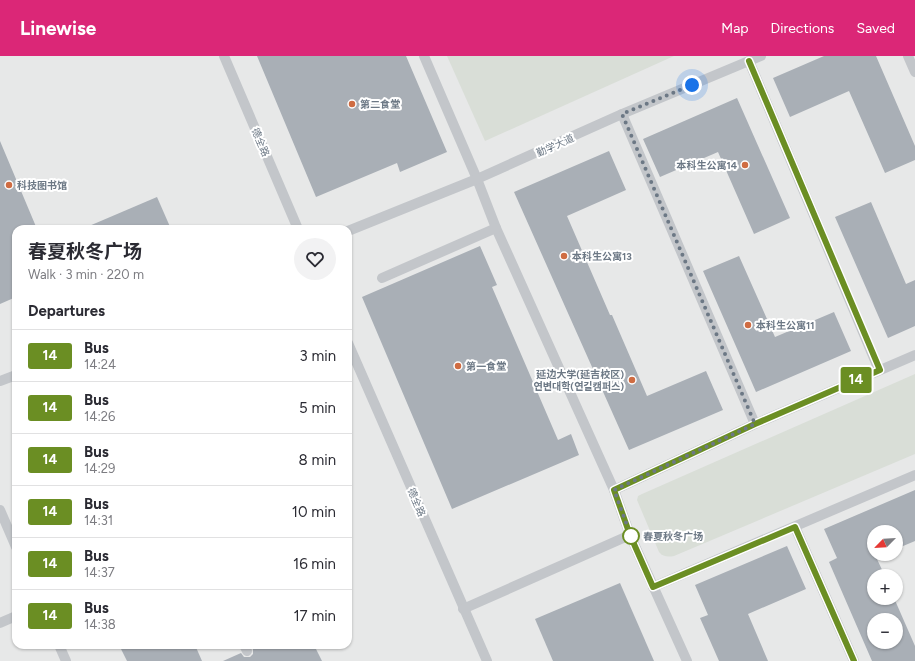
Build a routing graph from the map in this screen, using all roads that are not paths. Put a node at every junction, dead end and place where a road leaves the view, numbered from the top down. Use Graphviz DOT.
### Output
graph roads {
  1 [pos="224,56"];
  2 [pos="424,56"];
  3 [pos="760,56"];
  4 [pos="908,56"];
  5 [pos="749,61"];
  6 [pos="915,72"];
  7 [pos="622,114"];
  8 [pos="477,180"];
  9 [pos="296,225"];
  10 [pos="496,228"];
  11 [pos="352,229"];
  12 [pos="382,278"];
  13 [pos="352,352"];
  14 [pos="915,355"];
  15 [pos="880,370"];
  16 [pos="12,377"];
  17 [pos="0,382"];
  18 [pos="755,424"];
  19 [pos="915,475"];
  20 [pos="614,490"];
  21 [pos="0,510"];
  22 [pos="795,527"];
  23 [pos="630,535"];
  24 [pos="12,538"];
  25 [pos="653,587"];
  26 [pos="463,608"];
  27 [pos="12,618"];
  28 [pos="0,623"];
  29 [pos="61,649"];
  30 [pos="66,661"];
  31 [pos="487,661"];
  32 [pos="686,661"];
  33 [pos="854,661"];
  1 -- 9 [label="lane, 德全路"];
  2 -- 8 [label="lane"];
  3 -- 5 [label="lane, 勤学大道"];
  4 -- 6 [label="lane"];
  5 -- 7 [label="lane, 勤学大道"];
  5 -- 15 [label="lane"];
  7 -- 8 [label="lane, 勤学大道"];
  7 -- 18 [label="lane"];
  8 -- 10 [label="lane"];
  8 -- 11 [label="lane, 勤学大道"];
  10 -- 12 [label="lane"];
  10 -- 20 [label="lane"];
  13 -- 26 [label="lane, 德全路"];
  14 -- 15 [label="lane"];
  15 -- 18 [label="lane"];
  16 -- 17 [label="lane"];
  18 -- 20 [label="lane"];
  19 -- 22 [label="lane"];
  20 -- 23 [label="lane"];
  21 -- 24 [label="lane"];
  22 -- 25 [label="lane"];
  22 -- 33 [label="lane"];
  23 -- 25 [label="lane"];
  23 -- 26 [label="lane"];
  25 -- 32 [label="lane"];
  26 -- 31 [label="lane, 德全路"];
  27 -- 28 [label="lane"];
  29 -- 30 [label="lane"];
}
